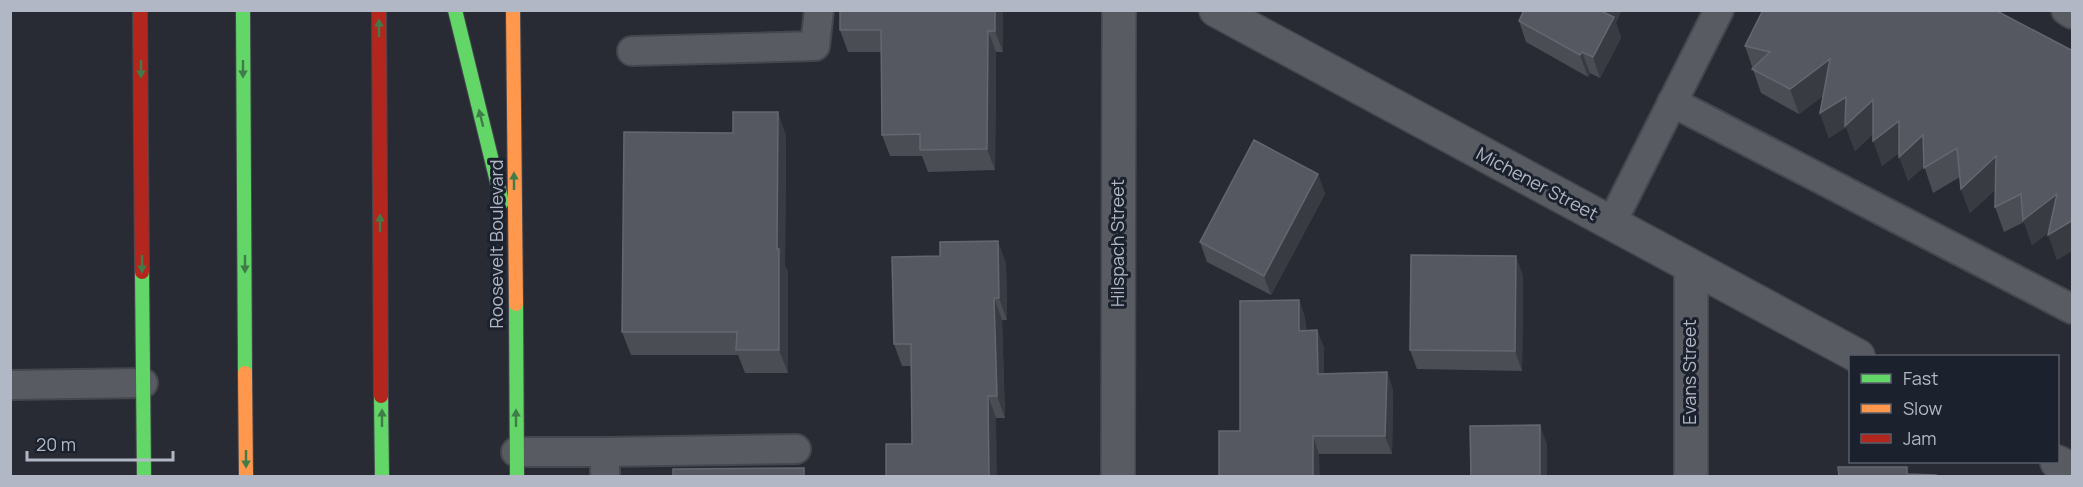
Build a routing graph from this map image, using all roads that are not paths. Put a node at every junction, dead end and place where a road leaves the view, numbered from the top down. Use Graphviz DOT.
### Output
graph roads {
  1 [pos="140,10"];
  2 [pos="243,10"];
  3 [pos="379,10"];
  4 [pos="455,10"];
  5 [pos="513,10"];
  6 [pos="819,10"];
  7 [pos="1119,10"];
  8 [pos="1216,10"];
  9 [pos="1719,10"];
  10 [pos="2066,10"];
  11 [pos="2073,14"];
  12 [pos="632,51"];
  13 [pos="1672,102"];
  14 [pos="1611,224"];
  15 [pos="515,256"];
  16 [pos="1690,267"];
  17 [pos="2073,309"];
  18 [pos="1854,355"];
  19 [pos="143,383"];
  20 [pos="10,385"];
  21 [pos="796,449"];
  22 [pos="2059,463"];
  23 [pos="516,464"];
  24 [pos="605,464"];
  25 [pos="2073,470"];
  26 [pos="144,477"];
  27 [pos="246,477"];
  28 [pos="382,477"];
  29 [pos="1118,477"];
  30 [pos="1691,477"];
  1 -- 19 [label="highway, one-way"];
  2 -- 27 [label="highway, one-way"];
  28 -- 3 [label="highway, one-way"];
  15 -- 4 [label="highway, one-way"];
  15 -- 5 [label="highway, Roosevelt Boulevard, one-way"];
  6 -- 12 [label="lane"];
  7 -- 29 [label="street, Hilspach Street"];
  8 -- 14 [label="street, Michener Street"];
  9 -- 13 [label="lane"];
  10 -- 11 [label="lane"];
  13 -- 14 [label="lane"];
  13 -- 17 [label="lane"];
  14 -- 16 [label="street, Michener Street"];
  23 -- 15 [label="highway, Roosevelt Boulevard, one-way"];
  16 -- 18 [label="street, Michener Street"];
  16 -- 30 [label="street, Evans Street"];
  19 -- 20 [label="lane"];
  19 -- 26 [label="highway"];
  21 -- 24 [label="lane"];
  22 -- 25 [label="street"];
  23 -- 24 [label="lane"];
}
